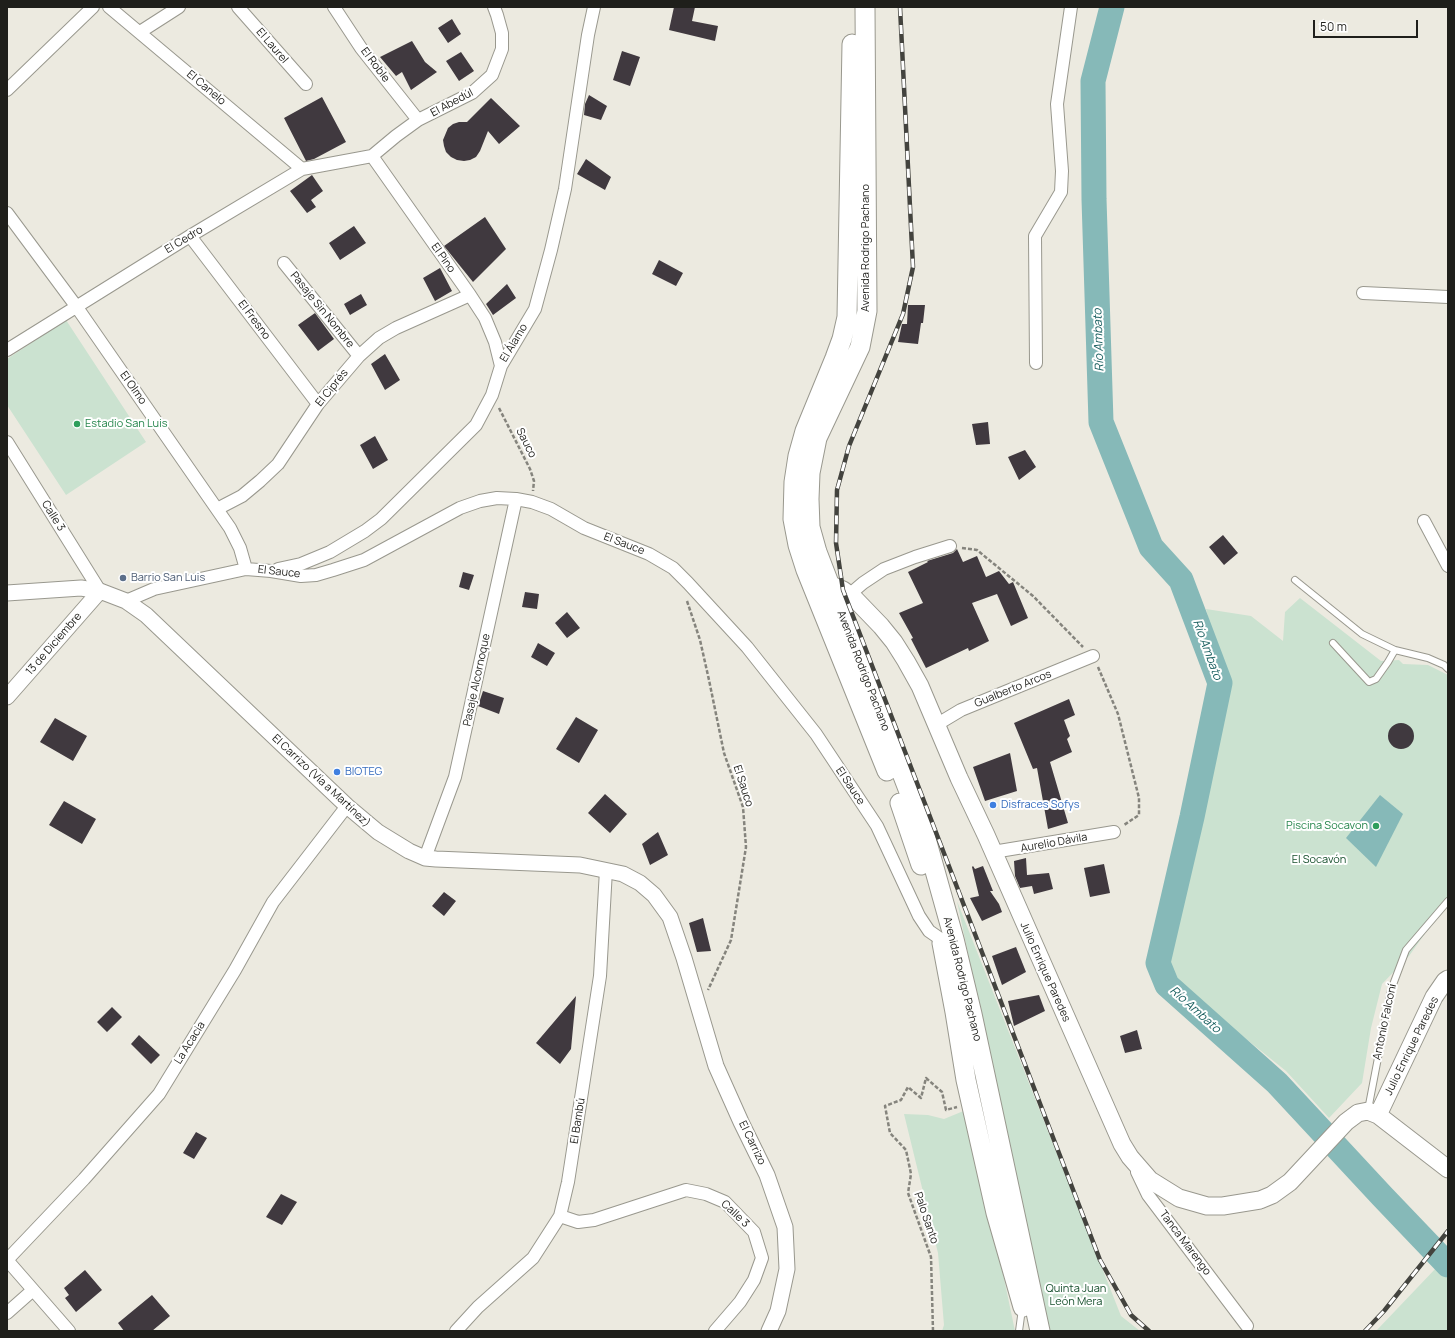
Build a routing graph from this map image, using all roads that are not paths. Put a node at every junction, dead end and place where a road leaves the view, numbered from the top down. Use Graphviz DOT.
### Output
graph roads {
  1 [pos="93,7"];
  2 [pos="109,7"];
  3 [pos="179,7"];
  4 [pos="238,7"];
  5 [pos="334,7"];
  6 [pos="494,7"];
  7 [pos="594,7"];
  8 [pos="852,7"];
  9 [pos="865,7"];
  10 [pos="1071,7"];
  11 [pos="140,32"];
  12 [pos="306,84"];
  13 [pos="7,90"];
  14 [pos="418,120"];
  15 [pos="372,156"];
  16 [pos="302,169"];
  17 [pos="7,213"];
  18 [pos="190,236"];
  19 [pos="284,263"];
  20 [pos="1363,293"];
  21 [pos="470,296"];
  22 [pos="1448,297"];
  23 [pos="76,306"];
  24 [pos="7,350"];
  25 [pos="359,356"];
  26 [pos="1036,363"];
  27 [pos="501,366"];
  28 [pos="318,404"];
  29 [pos="7,442"];
  30 [pos="516,499"];
  31 [pos="217,509"];
  32 [pos="1424,521"];
  33 [pos="950,546"];
  34 [pos="1448,566"];
  35 [pos="246,569"];
  36 [pos="271,570"];
  37 [pos="1295,580"];
  38 [pos="822,588"];
  39 [pos="100,591"];
  40 [pos="7,593"];
  41 [pos="849,595"];
  42 [pos="126,601"];
  43 [pos="1333,642"];
  44 [pos="1395,650"];
  45 [pos="1092,656"];
  46 [pos="1448,668"];
  47 [pos="7,697"];
  48 [pos="936,725"];
  49 [pos="347,806"];
  50 [pos="1114,832"];
  51 [pos="993,852"];
  52 [pos="425,858"];
  53 [pos="606,870"];
  54 [pos="1448,901"];
  55 [pos="948,940"];
  56 [pos="684,958"];
  57 [pos="1448,979"];
  58 [pos="1373,1113"];
  59 [pos="1130,1157"];
  60 [pos="1448,1169"];
  61 [pos="560,1216"];
  62 [pos="7,1260"];
  63 [pos="33,1290"];
  64 [pos="1022,1305"];
  65 [pos="7,1313"];
  66 [pos="1247,1326"];
  67 [pos="69,1331"];
  68 [pos="456,1331"];
  69 [pos="715,1331"];
  70 [pos="770,1331"];
  71 [pos="1019,1331"];
  72 [pos="1028,1331"];
  73 [pos="1040,1331"];
  1 -- 13 [label="street"];
  2 -- 11 [label="street, El Canelo"];
  3 -- 11 [label="street"];
  4 -- 12 [label="street, El Laurel"];
  5 -- 14 [label="street, El Roble"];
  6 -- 14 [label="street, El Abedúl"];
  7 -- 27 [label="street, El Álamo"];
  8 -- 38 [label="main road, Avenida Rodrigo Pachano"];
  9 -- 38 [label="main road, Avenida Rodrigo Pachano"];
  10 -- 26 [label="street"];
  11 -- 16 [label="street, El Canelo"];
  14 -- 15 [label="street, El Abedúl"];
  15 -- 16 [label="street, El Cedro"];
  15 -- 21 [label="street, El Pino"];
  16 -- 18 [label="street, El Cedro"];
  17 -- 23 [label="street, El Olmo"];
  18 -- 23 [label="street, El Cedro"];
  18 -- 28 [label="street, El Fresno"];
  19 -- 25 [label="street, Pasaje Sin Nombre"];
  20 -- 22 [label="street"];
  21 -- 25 [label="street, El Ciprés"];
  21 -- 27 [label="street, El Pino"];
  23 -- 24 [label="street, El Cedro"];
  23 -- 31 [label="street, El Olmo"];
  25 -- 28 [label="street, El Ciprés"];
  27 -- 36 [label="street, El Álamo"];
  28 -- 31 [label="street, El Ciprés"];
  29 -- 39 [label="street, Calle 3"];
  30 -- 36 [label="street, El Sauce"];
  30 -- 52 [label="street, Pasaje Alcornoque"];
  30 -- 55 [label="street, El Sauce"];
  31 -- 35 [label="street, El Olmo"];
  32 -- 34 [label="street"];
  33 -- 41 [label="street"];
  35 -- 36 [label="street, El Sauce"];
  35 -- 42 [label="street, El Sauce"];
  37 -- 44 [label="lane"];
  38 -- 41 [label="main road, Julio Enrique Paredes"];
  38 -- 55 [label="main road, Avenida Rodrigo Pachano"];
  39 -- 40 [label="street"];
  39 -- 42 [label="street, El Carrizo (Vía a Martínez)"];
  39 -- 47 [label="street, 13 de Diciembre"];
  41 -- 48 [label="main road, Julio Enrique Paredes"];
  42 -- 49 [label="street, El Carrizo (Vía a Martínez)"];
  43 -- 44 [label="lane"];
  44 -- 46 [label="lane"];
  45 -- 48 [label="street, Gualberto Arcos"];
  48 -- 51 [label="main road, Julio Enrique Paredes"];
  49 -- 52 [label="street, El Carrizo (Vía a Martínez)"];
  49 -- 62 [label="street, La Acacia"];
  50 -- 51 [label="street, Aurelio Dávila"];
  51 -- 59 [label="main road, Julio Enrique Paredes"];
  52 -- 53 [label="street, El Carrizo (Vía a Martínez)"];
  53 -- 56 [label="street, El Carrizo (Vía a Martínez)"];
  53 -- 61 [label="street, El Bambú"];
  54 -- 58 [label="lane, Antonio Falconí"];
  55 -- 64 [label="main road, Avenida Rodrigo Pachano"];
  55 -- 73 [label="main road, Avenida Rodrigo Pachano"];
  56 -- 70 [label="street, El Carrizo"];
  57 -- 58 [label="main road, Julio Enrique Paredes"];
  58 -- 59 [label="main road, Julio Enrique Paredes"];
  58 -- 60 [label="main road"];
  59 -- 66 [label="street, Tanca Marengo"];
  61 -- 68 [label="street, El Bambú"];
  61 -- 69 [label="street, Calle 3"];
  62 -- 63 [label="street"];
  63 -- 65 [label="street"];
  63 -- 67 [label="street"];
  64 -- 71 [label="lane"];
  64 -- 72 [label="main road, Avenida Rodrigo Pachano"];
}
